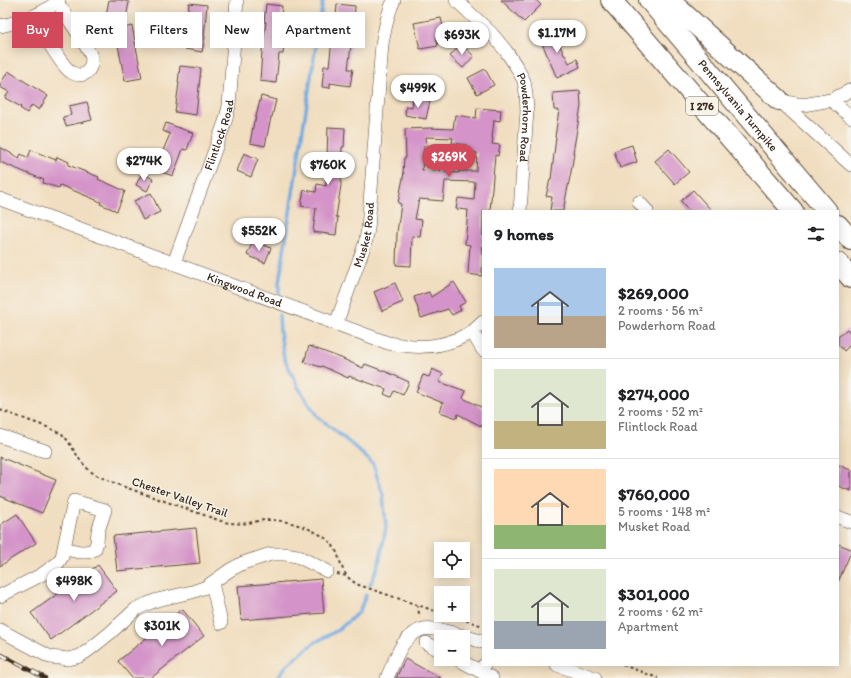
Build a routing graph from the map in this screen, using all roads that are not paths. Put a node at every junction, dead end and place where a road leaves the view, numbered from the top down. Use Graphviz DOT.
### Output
graph roads {
  1 [pos="237,0"];
  2 [pos="394,0"];
  3 [pos="456,0"];
  4 [pos="611,0"];
  5 [pos="649,0"];
  6 [pos="669,0"];
  7 [pos="58,1"];
  8 [pos="43,12"];
  9 [pos="12,24"];
  10 [pos="0,26"];
  11 [pos="53,48"];
  12 [pos="851,90"];
  13 [pos="779,100"];
  14 [pos="832,100"];
  15 [pos="851,117"];
  16 [pos="851,165"];
  17 [pos="0,199"];
  18 [pos="520,210"];
  19 [pos="792,210"];
  20 [pos="826,210"];
  21 [pos="839,225"];
  22 [pos="851,240"];
  23 [pos="174,263"];
  24 [pos="839,264"];
  25 [pos="851,278"];
  26 [pos="482,323"];
  27 [pos="336,324"];
  28 [pos="472,332"];
  29 [pos="482,348"];
  30 [pos="0,436"];
  31 [pos="45,451"];
  32 [pos="839,517"];
  33 [pos="851,522"];
  34 [pos="64,548"];
  35 [pos="327,571"];
  36 [pos="212,583"];
  37 [pos="0,596"];
  38 [pos="221,623"];
  39 [pos="0,630"];
  40 [pos="482,642"];
  41 [pos="426,643"];
  42 [pos="434,647"];
  43 [pos="470,664"];
  44 [pos="559,666"];
  45 [pos="482,668"];
  46 [pos="577,675"];
  47 [pos="387,678"];
  48 [pos="492,678"];
  49 [pos="595,678"];
  1 -- 23 [label="street, Flintlock Road"];
  2 -- 27 [label="street, Musket Road"];
  3 -- 18 [label="street, Powderhorn Road"];
  4 -- 19 [label="highway, I 276"];
  5 -- 20 [label="highway, Pennsylvania Turnpike / I 276"];
  6 -- 13 [label="highway"];
  7 -- 8 [label="street"];
  7 -- 11 [label="street"];
  9 -- 10 [label="street"];
  12 -- 14 [label="street"];
  13 -- 14 [label="street"];
  13 -- 16 [label="street"];
  14 -- 15 [label="street"];
  17 -- 23 [label="street, Kingwood Road"];
  21 -- 22 [label="highway"];
  23 -- 27 [label="street, Kingwood Road"];
  24 -- 25 [label="highway"];
  26 -- 28 [label="street"];
  27 -- 28 [label="street, Kingwood Road"];
  28 -- 29 [label="street"];
  30 -- 31 [label="street"];
  32 -- 33 [label="street"];
  34 -- 37 [label="street"];
  35 -- 36 [label="street"];
  36 -- 38 [label="street"];
  36 -- 39 [label="street"];
  40 -- 47 [label="street"];
  41 -- 42 [label="street"];
  43 -- 45 [label="street"];
  44 -- 46 [label="street"];
  45 -- 48 [label="street"];
  46 -- 49 [label="street"];
}
